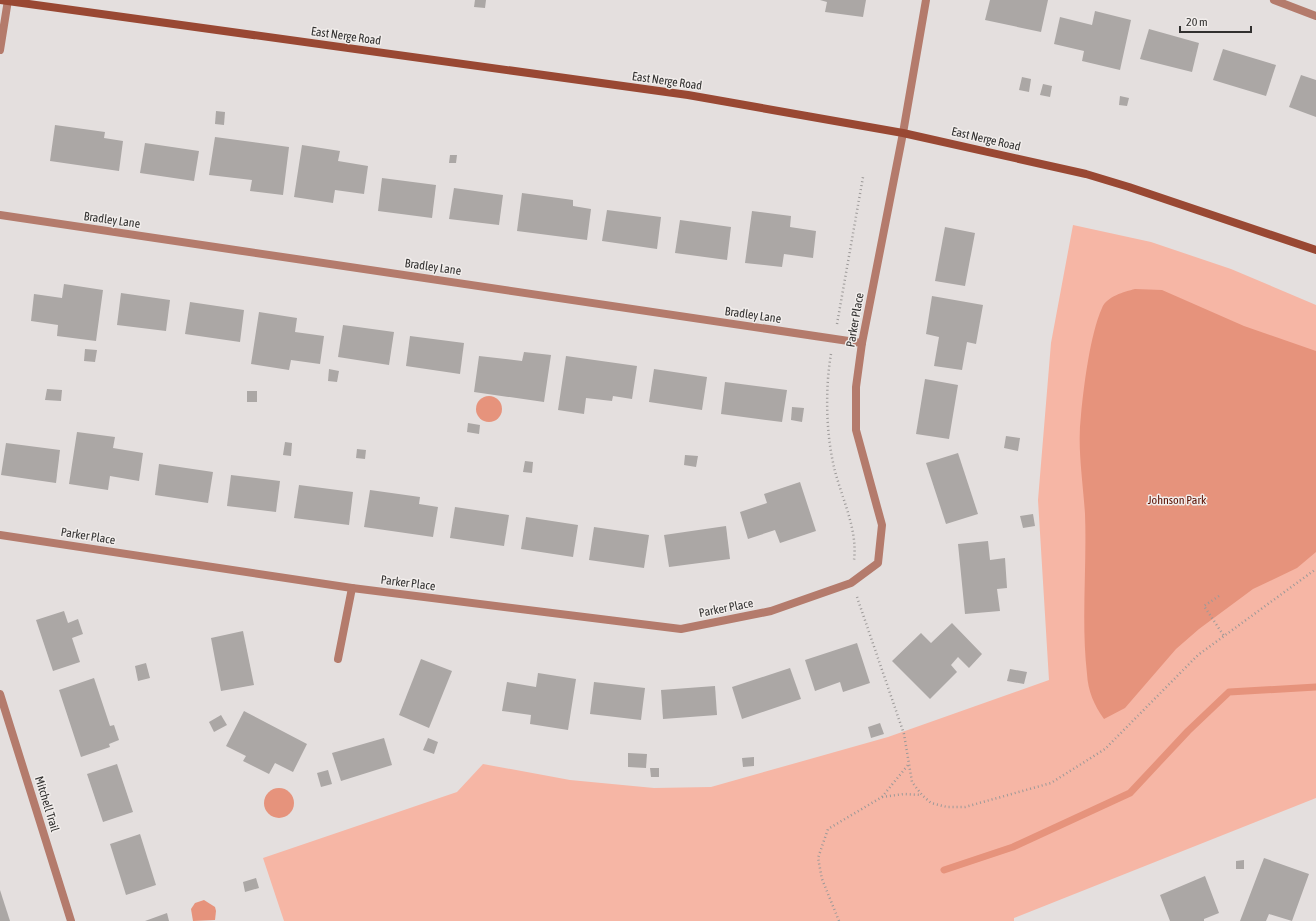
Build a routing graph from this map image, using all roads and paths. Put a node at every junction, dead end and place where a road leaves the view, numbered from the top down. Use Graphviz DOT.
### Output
graph roads {
  1 [pos="926,0"];
  2 [pos="1274,0"];
  3 [pos="5,1"];
  4 [pos="1316,16"];
  5 [pos="0,50"];
  6 [pos="903,133"];
  7 [pos="863,176"];
  8 [pos="0,215"];
  9 [pos="1316,250"];
  10 [pos="834,339"];
  11 [pos="862,343"];
  12 [pos="0,535"];
  13 [pos="1316,569"];
  14 [pos="851,583"];
  15 [pos="352,588"];
  16 [pos="1219,596"];
  17 [pos="1224,636"];
  18 [pos="338,659"];
  19 [pos="0,694"];
  20 [pos="908,765"];
  21 [pos="922,795"];
  22 [pos="882,797"];
  23 [pos="71,921"];
  24 [pos="840,921"];
  1 -- 6 [label="street, Parker Place"];
  2 -- 4 [label="street"];
  3 -- 5 [label="street"];
  3 -- 6 [label="main road, East Nerge Road"];
  6 -- 9 [label="main road, East Nerge Road"];
  6 -- 11 [label="street, Parker Place"];
  7 -- 10 [label="path"];
  8 -- 10 [label="street, Bradley Lane"];
  10 -- 11 [label="street, Bradley Lane"];
  10 -- 14 [label="path"];
  11 -- 14 [label="street, Parker Place"];
  12 -- 15 [label="street, Parker Place"];
  13 -- 17 [label="path"];
  14 -- 15 [label="street, Parker Place"];
  14 -- 20 [label="path"];
  15 -- 18 [label="street"];
  16 -- 17 [label="path"];
  17 -- 21 [label="path"];
  19 -- 23 [label="street, Mitchell Trail"];
  20 -- 21 [label="path"];
  20 -- 22 [label="path"];
  21 -- 22 [label="path"];
  22 -- 24 [label="path"];
}
